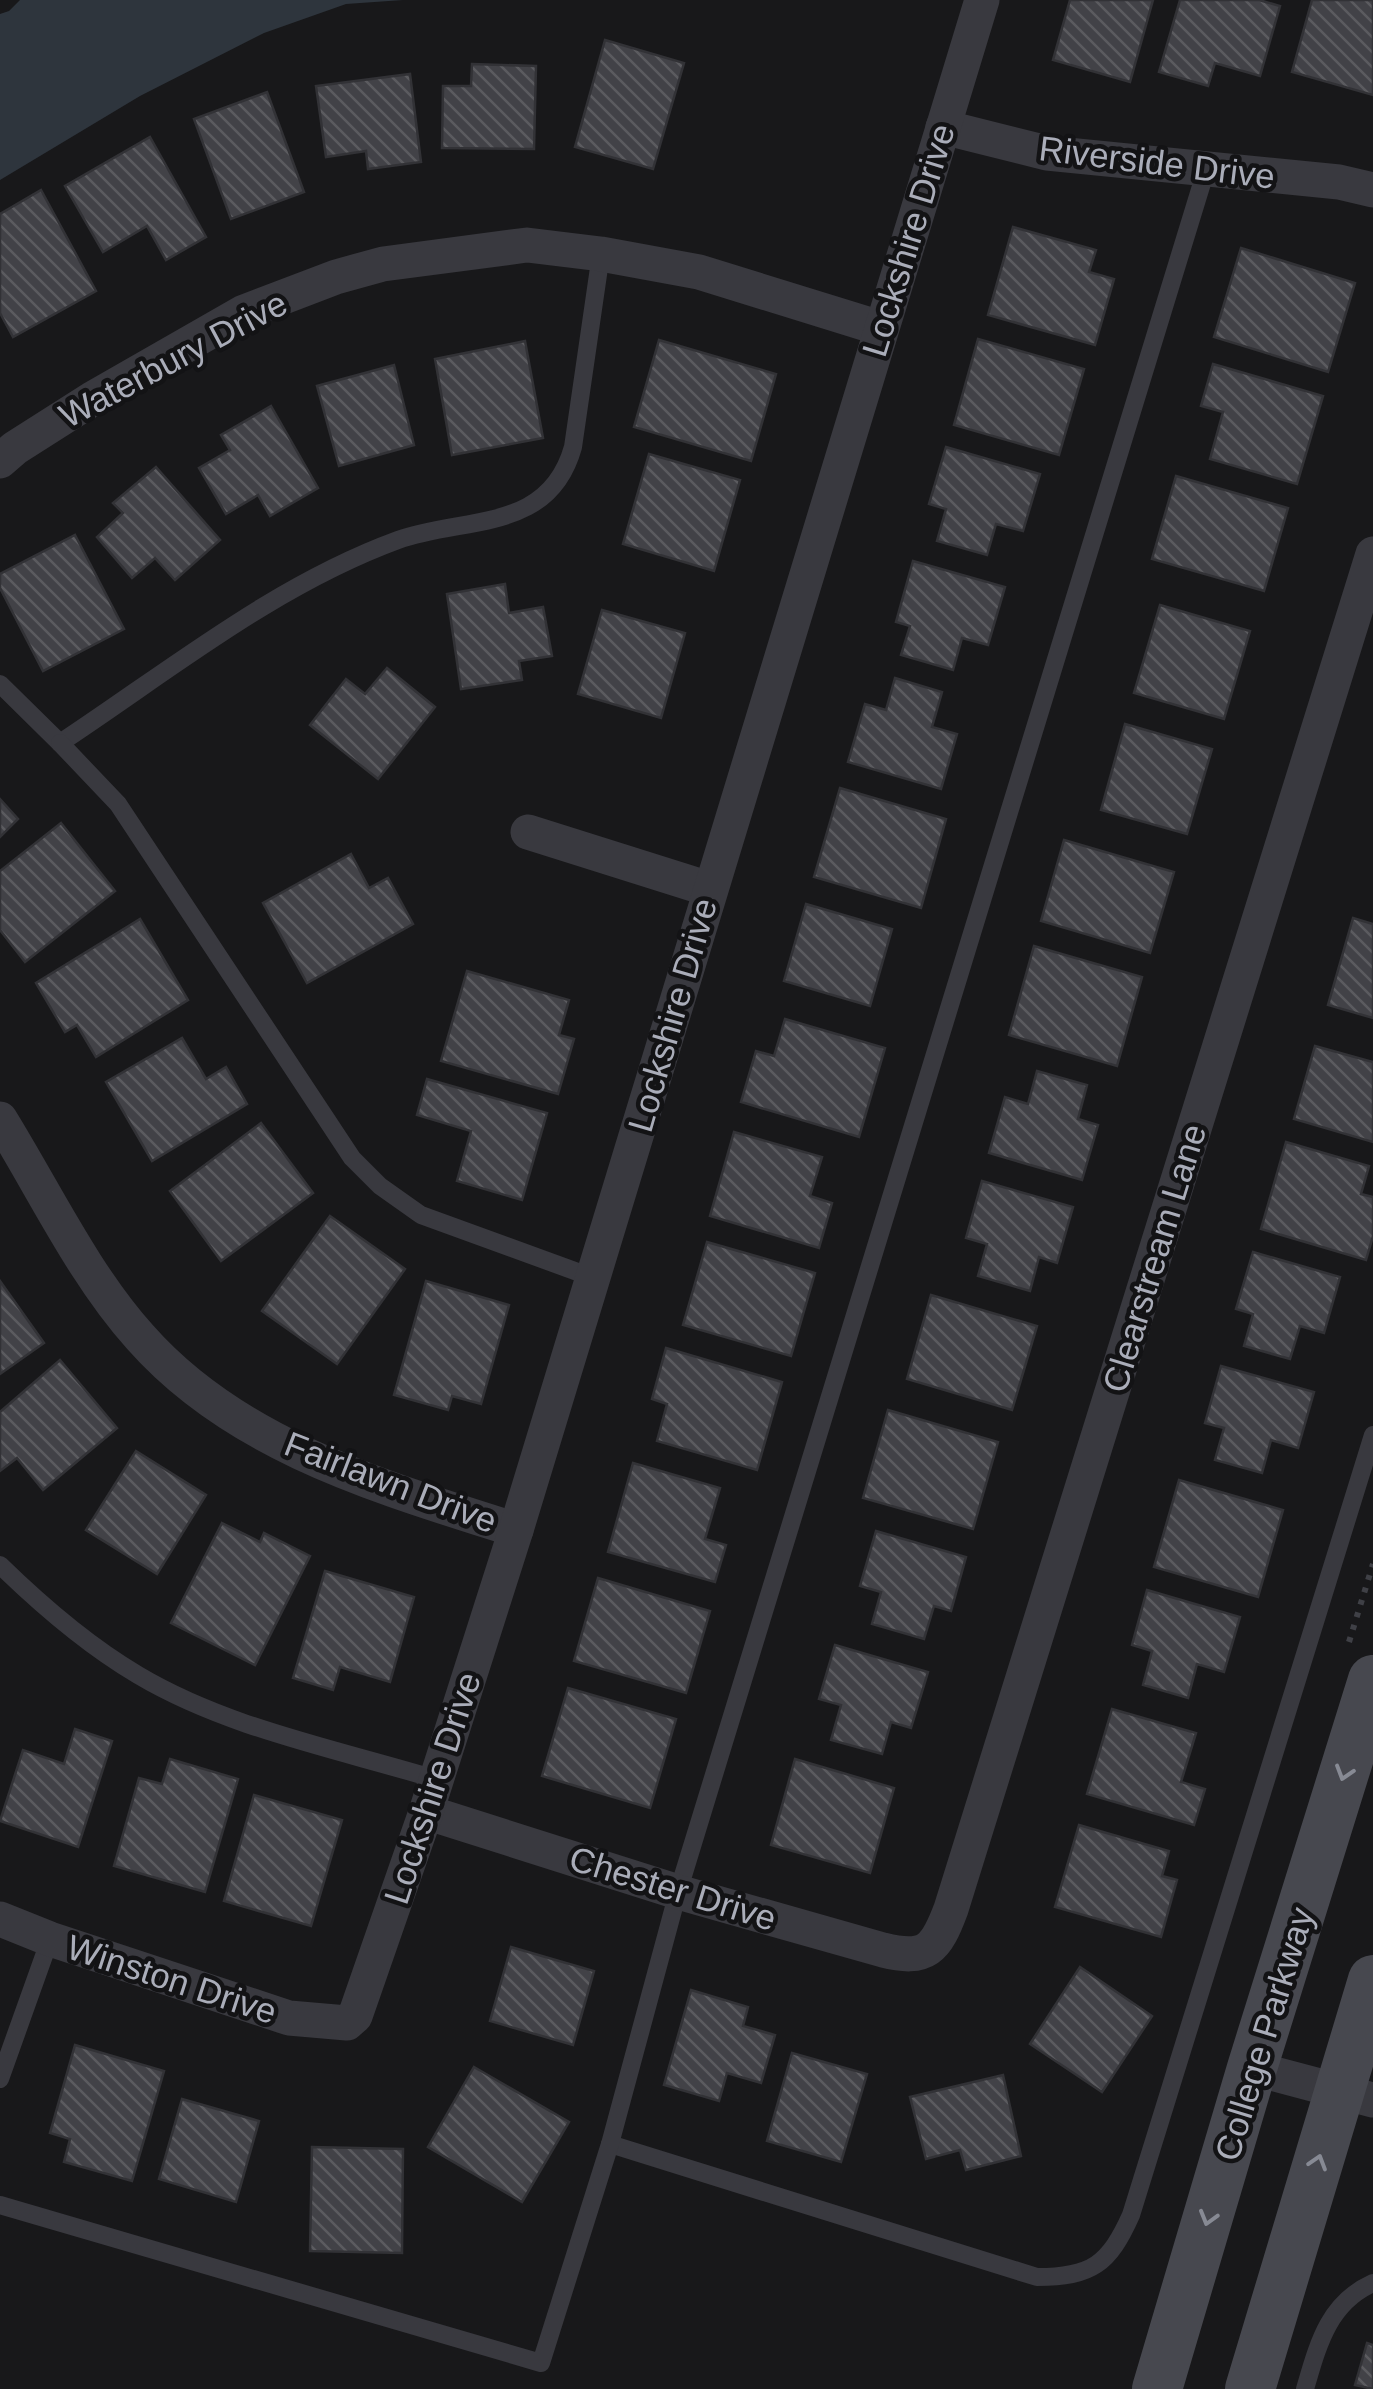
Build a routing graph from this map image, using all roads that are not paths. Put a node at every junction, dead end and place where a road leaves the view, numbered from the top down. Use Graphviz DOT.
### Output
graph roads {
  1 [pos="982,0"];
  2 [pos="943,127"];
  3 [pos="1206,170"];
  4 [pos="1373,190"];
  5 [pos="600,254"];
  6 [pos="880,328"];
  7 [pos="0,461"];
  8 [pos="1373,554"];
  9 [pos="0,684"];
  10 [pos="60,744"];
  11 [pos="528,832"];
  12 [pos="709,890"];
  13 [pos="0,1118"];
  14 [pos="594,1278"];
  15 [pos="1373,1435"];
  16 [pos="516,1530"];
  17 [pos="0,1565"];
  18 [pos="1373,1680"];
  19 [pos="430,1795"];
  20 [pos="678,1892"];
  21 [pos="0,1918"];
  22 [pos="50,1940"];
  23 [pos="922,1954"];
  24 [pos="1373,1980"];
  25 [pos="347,2023"];
  26 [pos="1252,2068"];
  27 [pos="0,2080"];
  28 [pos="1356,2096"];
  29 [pos="610,2144"];
  30 [pos="0,2205"];
  31 [pos="1373,2282"];
  32 [pos="1157,2389"];
  33 [pos="1250,2389"];
  34 [pos="1305,2389"];
  1 -- 2 [label="street, Lockshire Drive"];
  2 -- 3 [label="street, Riverside Drive"];
  2 -- 6 [label="street, Lockshire Drive"];
  3 -- 4 [label="street, Riverside Drive"];
  3 -- 20 [label="lane"];
  5 -- 6 [label="street, Waterbury Drive"];
  5 -- 7 [label="street, Waterbury Drive"];
  5 -- 10 [label="lane"];
  6 -- 12 [label="street, Lockshire Drive"];
  8 -- 23 [label="street, Clearstream Lane"];
  9 -- 10 [label="lane"];
  10 -- 14 [label="lane"];
  11 -- 12 [label="street"];
  12 -- 14 [label="street, Lockshire Drive"];
  13 -- 16 [label="street, Fairlawn Drive"];
  14 -- 16 [label="street, Lockshire Drive"];
  15 -- 29 [label="lane"];
  16 -- 19 [label="street, Lockshire Drive"];
  17 -- 19 [label="lane"];
  18 -- 26 [label="main road, College Parkway, one-way"];
  19 -- 20 [label="street, Chester Drive"];
  19 -- 25 [label="street, Lockshire Drive"];
  20 -- 23 [label="street, Chester Drive"];
  20 -- 29 [label="lane"];
  21 -- 22 [label="street, Winston Drive"];
  22 -- 25 [label="street, Winston Drive"];
  22 -- 27 [label="lane"];
  24 -- 28 [label="main road"];
  26 -- 28 [label="street"];
  26 -- 32 [label="main road, College Parkway, one-way"];
  33 -- 28 [label="main road, one-way"];
  29 -- 30 [label="lane"];
  31 -- 34 [label="lane"];
}
